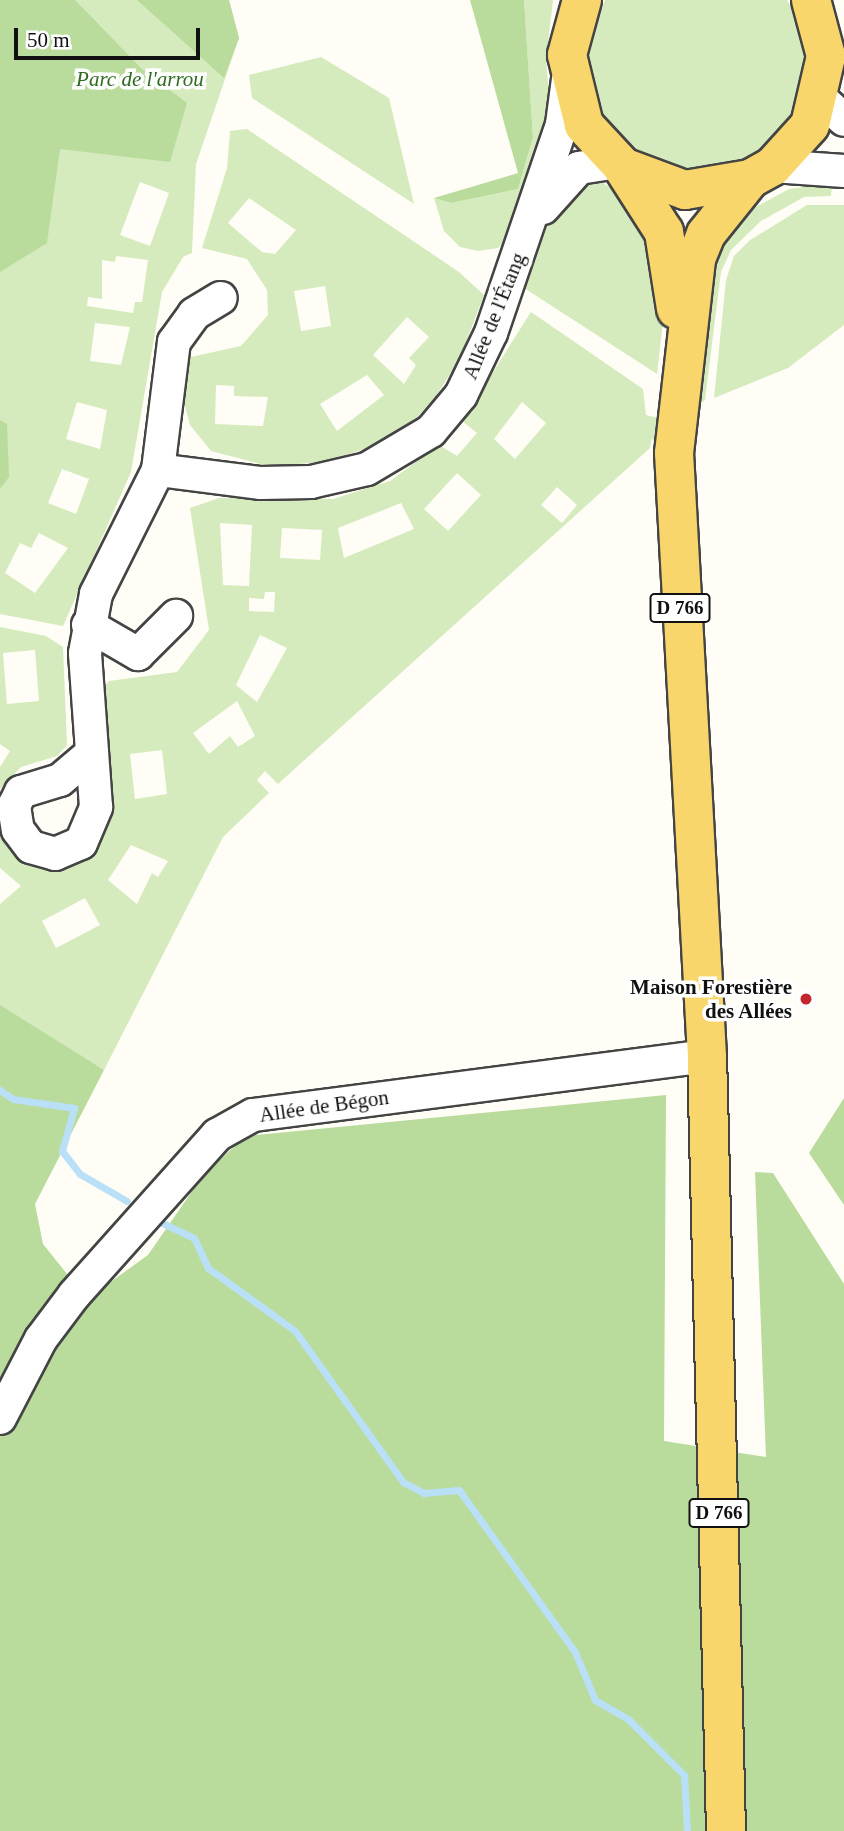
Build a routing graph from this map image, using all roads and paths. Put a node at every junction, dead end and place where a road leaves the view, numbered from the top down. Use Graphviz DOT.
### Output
graph roads {
  1 [pos="811,0"];
  2 [pos="573,10"];
  3 [pos="844,15"];
  4 [pos="826,56"];
  5 [pos="568,79"];
  6 [pos="832,109"];
  7 [pos="619,165"];
  8 [pos="844,171"];
  9 [pos="761,173"];
  10 [pos="524,240"];
  11 [pos="221,298"];
  12 [pos="680,356"];
  13 [pos="158,470"];
  14 [pos="176,617"];
  15 [pos="89,625"];
  16 [pos="92,753"];
  17 [pos="707,1056"];
  18 [pos="0,1418"];
  19 [pos="726,1831"];
  1 -- 4 [label="main road"];
  2 -- 5 [label="main road"];
  3 -- 4 [label="main road, D 766"];
  4 -- 6 [label="main road, D 766"];
  5 -- 7 [label="main road"];
  5 -- 10 [label="street, Allée de l'Étang"];
  6 -- 9 [label="main road, D 766"];
  7 -- 9 [label="main road"];
  7 -- 10 [label="street, Allée de l'Étang"];
  7 -- 12 [label="main road, D 766"];
  8 -- 9 [label="street"];
  9 -- 12 [label="main road, D 766"];
  10 -- 13 [label="street, Allée de l'Étang"];
  11 -- 13 [label="street"];
  12 -- 17 [label="main road, D 766"];
  13 -- 15 [label="street"];
  14 -- 15 [label="street"];
  15 -- 16 [label="street"];
  17 -- 18 [label="street, Allée de Bégon"];
  17 -- 19 [label="main road, D 766"];
}
